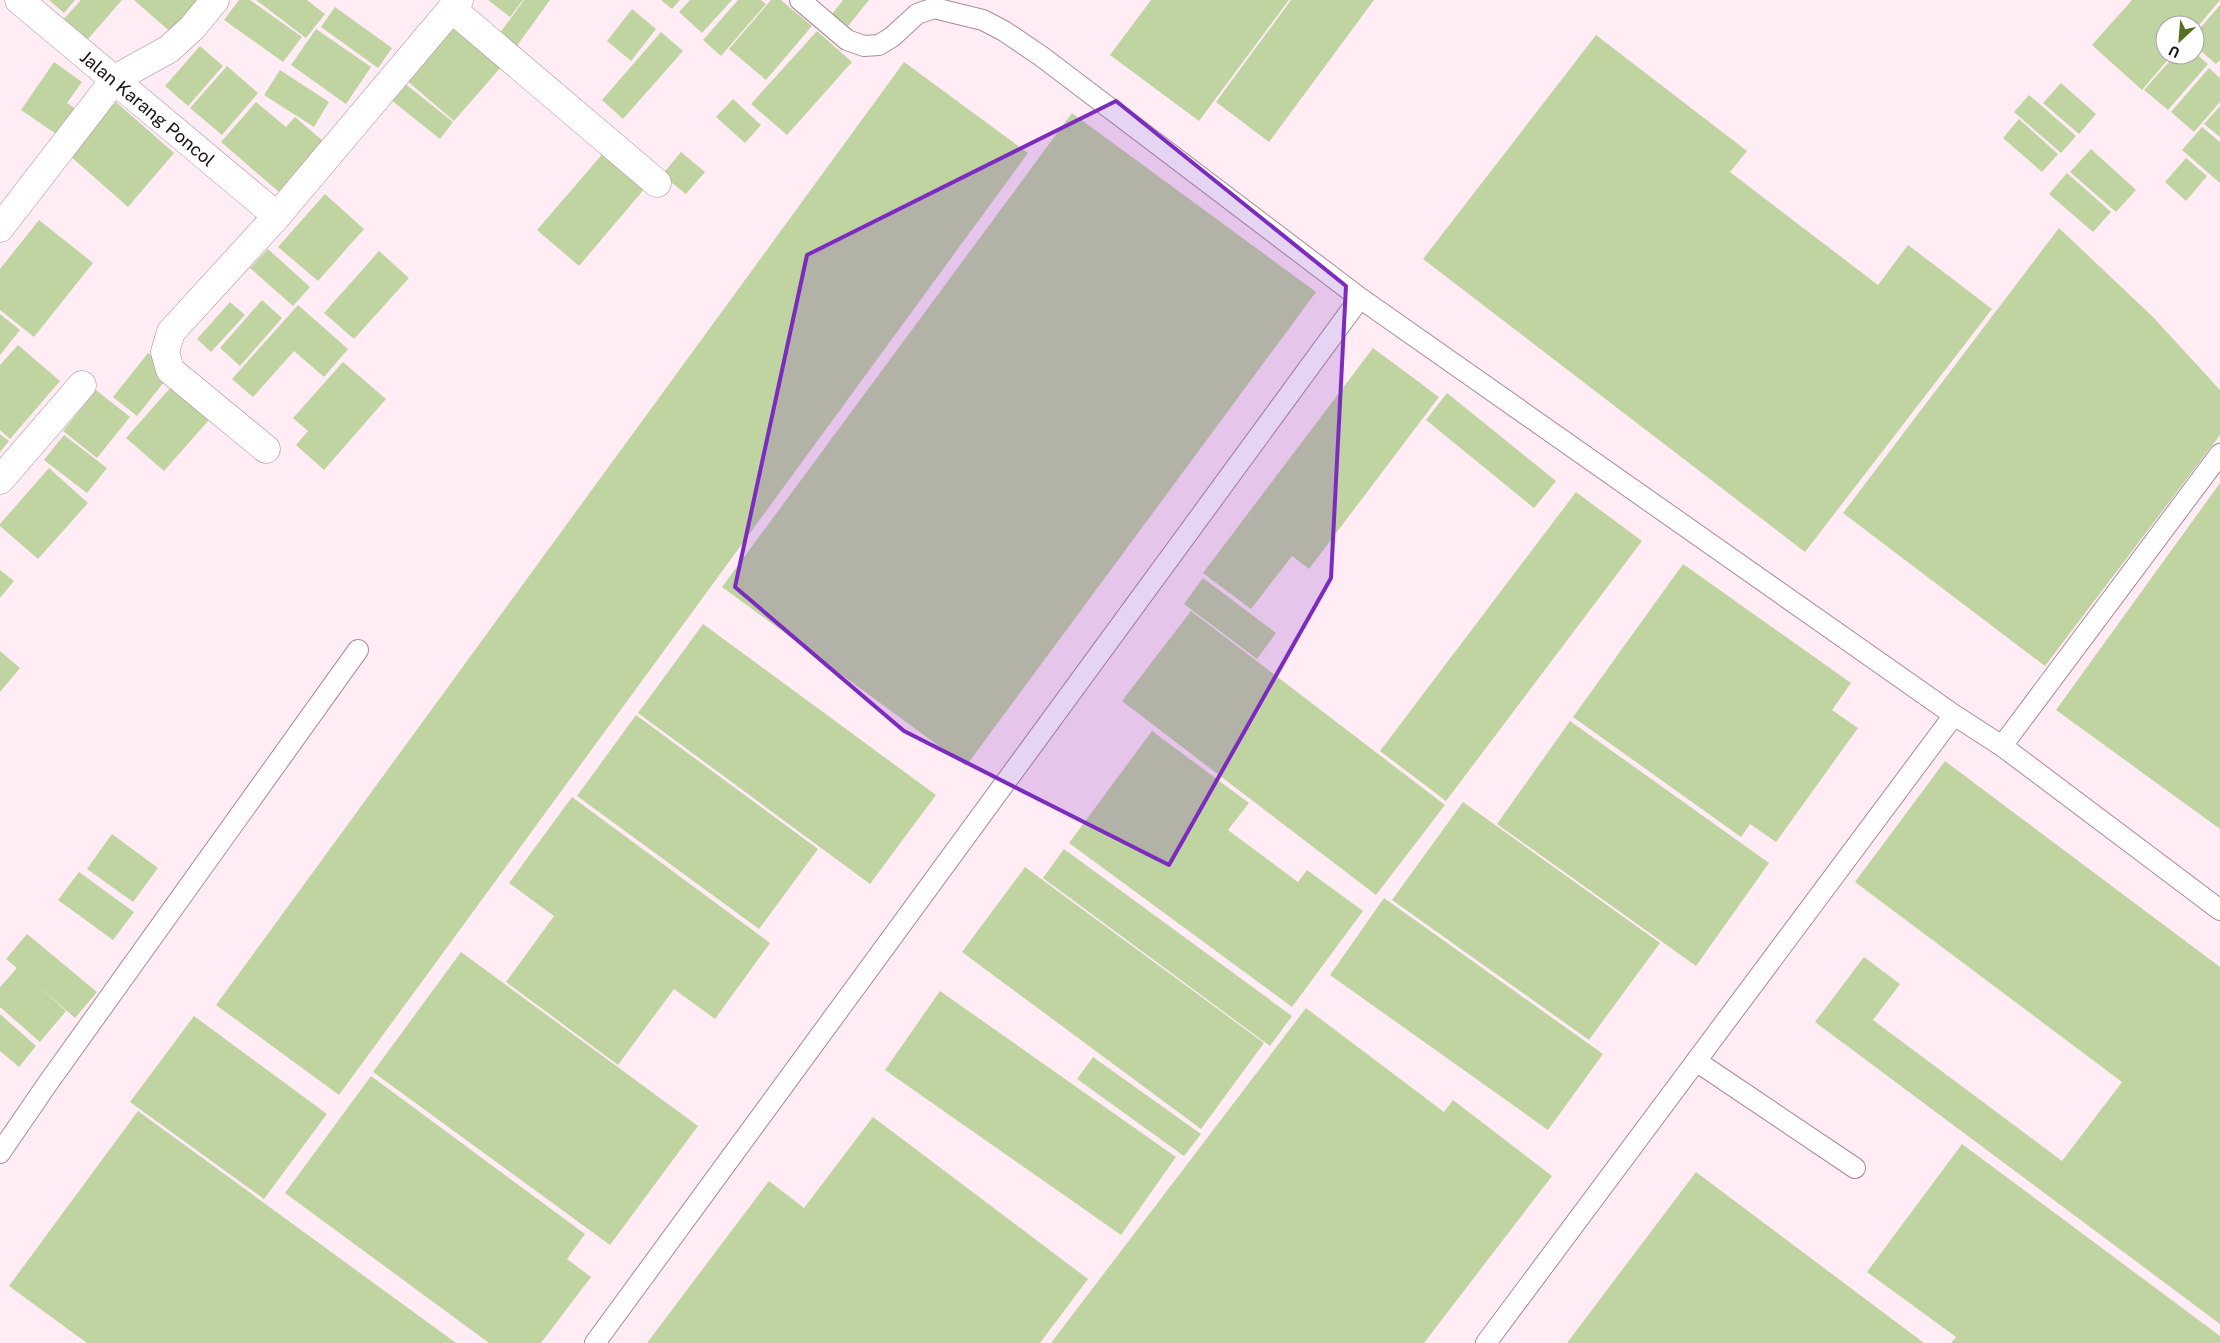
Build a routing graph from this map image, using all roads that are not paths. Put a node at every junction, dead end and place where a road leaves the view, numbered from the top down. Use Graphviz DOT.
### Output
graph roads {
  1 [pos="215,0"];
  2 [pos="800,0"];
  3 [pos="24,2"];
  4 [pos="455,5"];
  5 [pos="115,79"];
  6 [pos="657,183"];
  7 [pos="277,216"];
  8 [pos="0,228"];
  9 [pos="1360,298"];
  10 [pos="82,385"];
  11 [pos="266,450"];
  12 [pos="2220,454"];
  13 [pos="0,480"];
  14 [pos="358,650"];
  15 [pos="1954,715"];
  16 [pos="2002,746"];
  17 [pos="2220,910"];
  18 [pos="1696,1061"];
  19 [pos="0,1153"];
  20 [pos="1855,1168"];
  21 [pos="595,1343"];
  22 [pos="1486,1343"];
  1 -- 5 [label="street"];
  2 -- 9 [label="lane"];
  3 -- 5 [label="street, Jalan Karang Poncol"];
  4 -- 6 [label="street"];
  4 -- 7 [label="street"];
  5 -- 7 [label="street, Jalan Karang Poncol"];
  5 -- 8 [label="street"];
  7 -- 11 [label="street"];
  9 -- 15 [label="lane"];
  9 -- 21 [label="lane"];
  10 -- 13 [label="street"];
  12 -- 16 [label="lane"];
  14 -- 19 [label="lane"];
  15 -- 16 [label="lane"];
  15 -- 18 [label="lane"];
  16 -- 17 [label="lane"];
  18 -- 20 [label="lane"];
  18 -- 22 [label="lane"];
}
